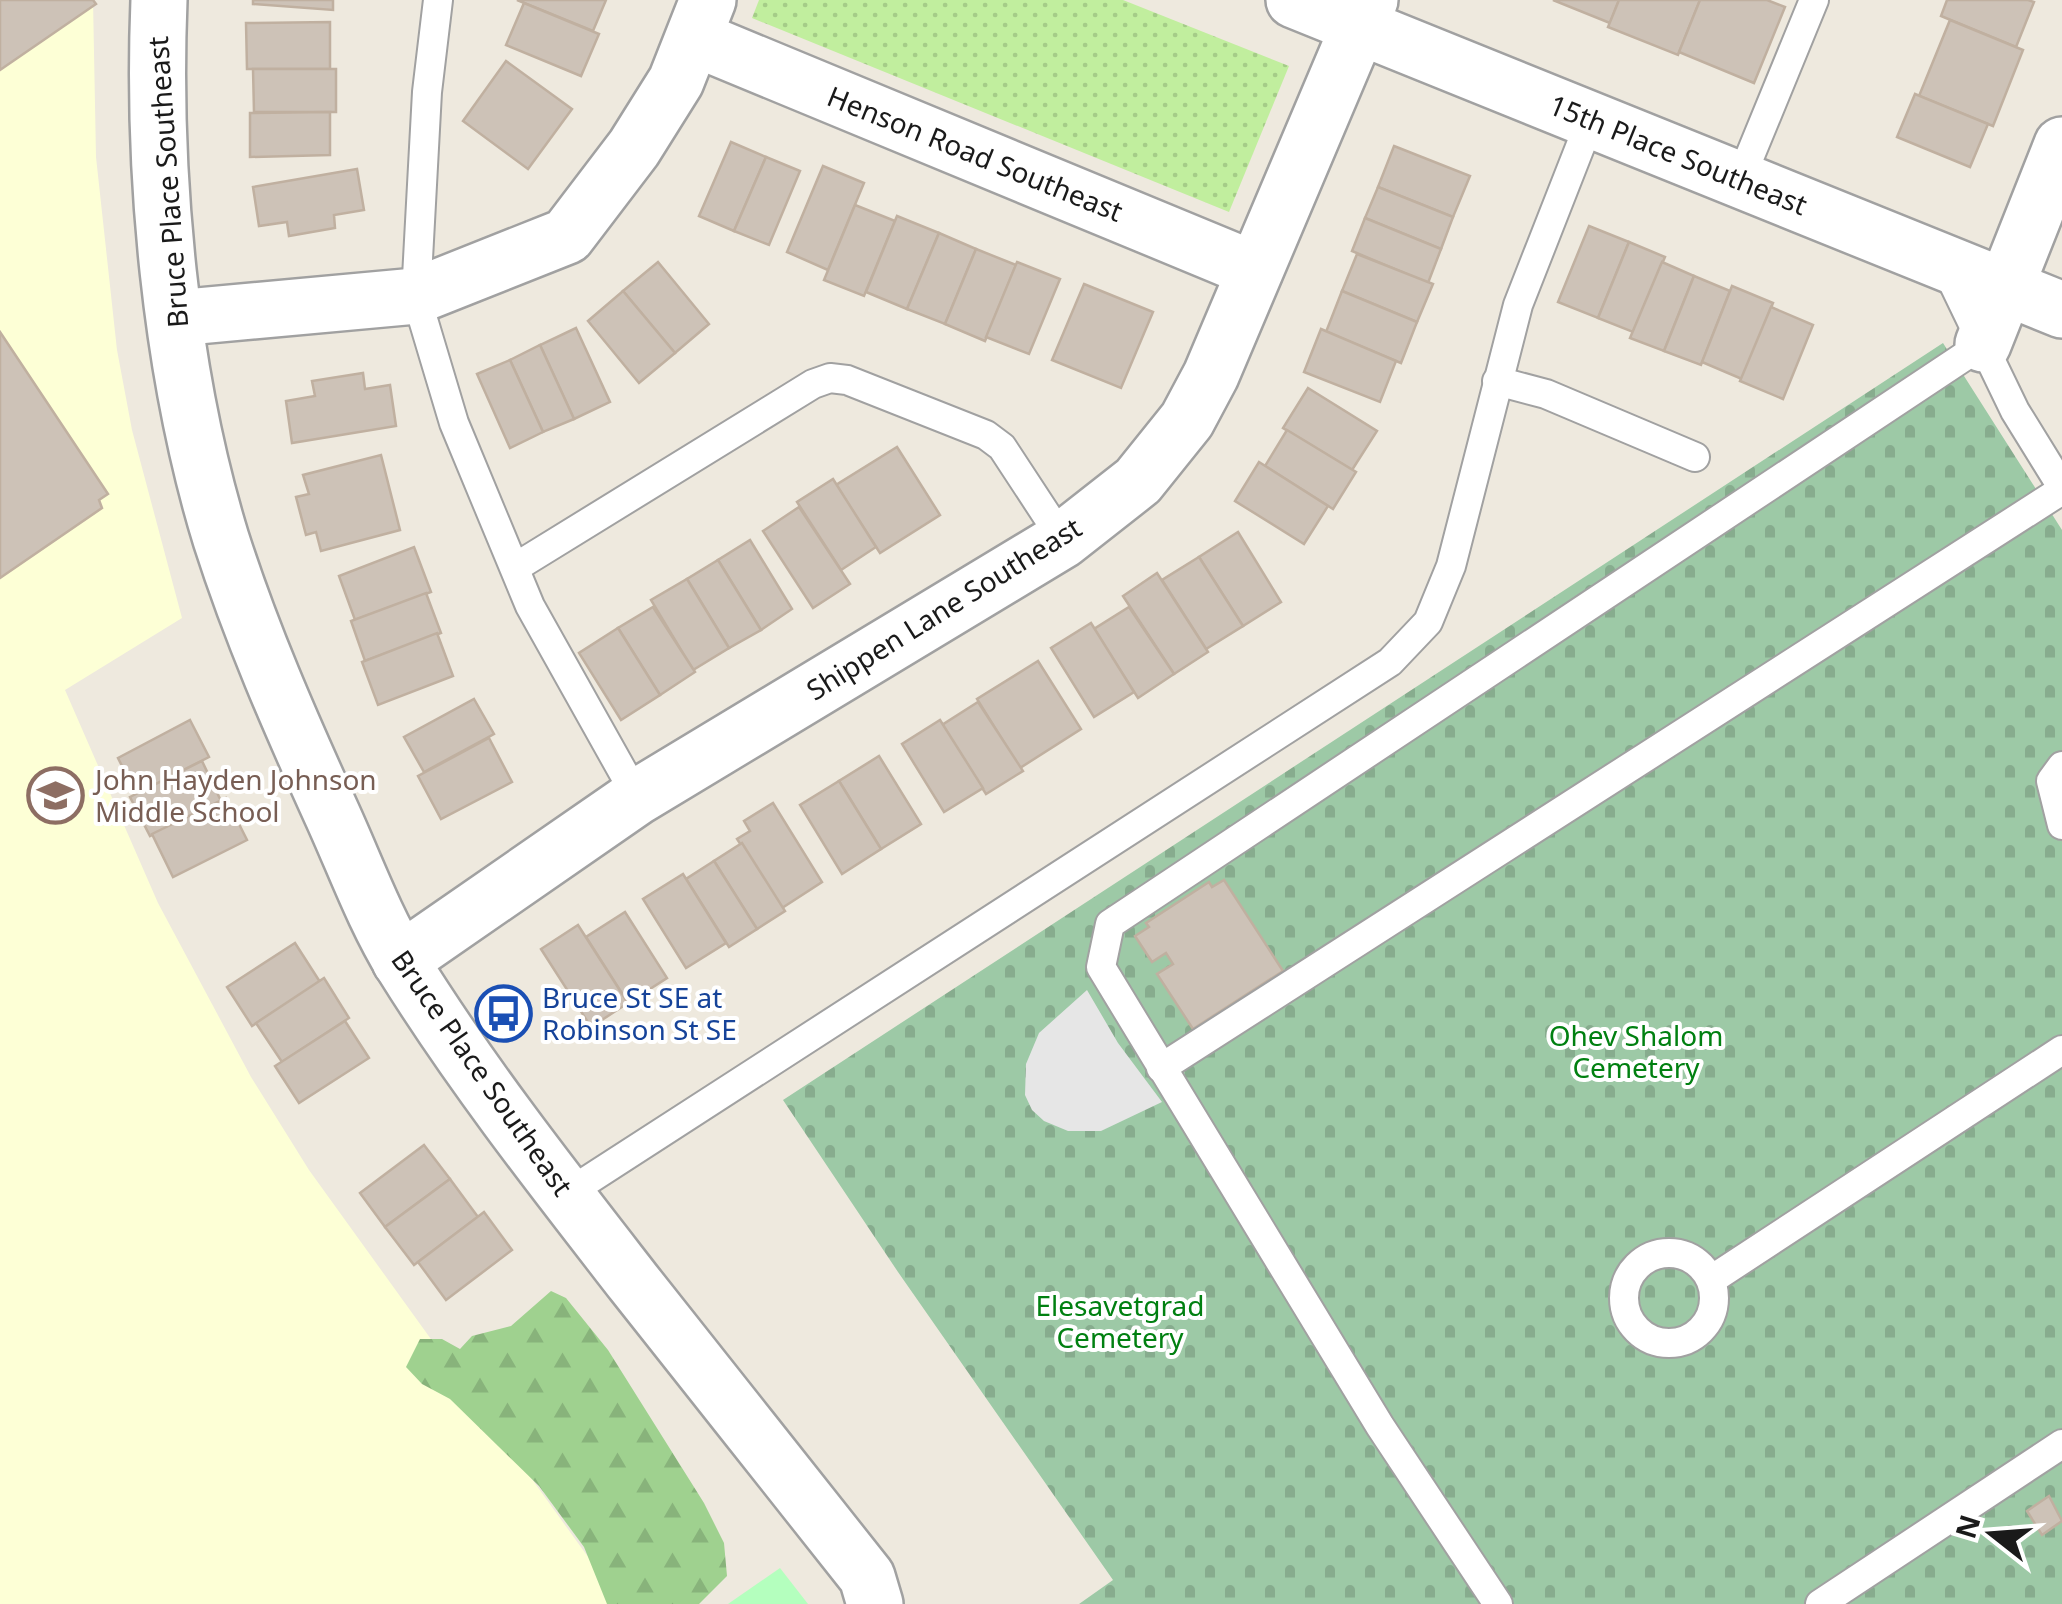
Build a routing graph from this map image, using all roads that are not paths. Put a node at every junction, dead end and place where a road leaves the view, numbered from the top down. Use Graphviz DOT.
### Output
graph roads {
  1 [pos="159,0"];
  2 [pos="438,0"];
  3 [pos="1294,0"];
  4 [pos="1814,0"];
  5 [pos="1365,13"];
  6 [pos="701,19"];
  7 [pos="1592,119"];
  8 [pos="2062,146"];
  9 [pos="1740,180"];
  10 [pos="1943,261"];
  11 [pos="1255,270"];
  12 [pos="2005,286"];
  13 [pos="416,296"];
  14 [pos="2062,310"];
  15 [pos="176,318"];
  16 [pos="1983,344"];
  17 [pos="1497,382"];
  18 [pos="1695,457"];
  19 [pos="2062,488"];
  20 [pos="1063,540"];
  21 [pos="516,566"];
  22 [pos="2062,766"];
  23 [pos="637,797"];
  24 [pos="2062,825"];
  25 [pos="400,961"];
  26 [pos="2062,1050"];
  27 [pos="1161,1068"];
  28 [pos="565,1195"];
  29 [pos="1712,1280"];
  30 [pos="2062,1444"];
  31 [pos="875,1604"];
  32 [pos="1498,1604"];
  33 [pos="1820,1604"];
  1 -- 15 [label="street, Bruce Place Southeast"];
  2 -- 13 [label="lane"];
  3 -- 5 [label="street, 15th Place Southeast"];
  4 -- 9 [label="lane"];
  5 -- 7 [label="street, 15th Place Southeast"];
  5 -- 11 [label="street, Shippen Lane Southeast"];
  6 -- 11 [label="street, Henson Road Southeast"];
  6 -- 13 [label="street"];
  7 -- 9 [label="street, 15th Place Southeast"];
  7 -- 17 [label="lane"];
  8 -- 12 [label="street"];
  9 -- 10 [label="street, 15th Place Southeast"];
  10 -- 12 [label="street, 15th Place Southeast"];
  10 -- 16 [label="lane"];
  11 -- 20 [label="street, Shippen Lane Southeast"];
  12 -- 14 [label="street, 15th Place Southeast"];
  12 -- 16 [label="street"];
  13 -- 15 [label="street"];
  13 -- 21 [label="lane"];
  15 -- 25 [label="street, Bruce Place Southeast"];
  16 -- 19 [label="lane"];
  16 -- 27 [label="lane"];
  17 -- 18 [label="lane"];
  17 -- 28 [label="lane"];
  19 -- 27 [label="lane"];
  20 -- 21 [label="lane"];
  20 -- 23 [label="street, Shippen Lane Southeast"];
  21 -- 23 [label="lane"];
  22 -- 24 [label="lane"];
  23 -- 25 [label="street, Shippen Lane Southeast"];
  25 -- 28 [label="street, Bruce Place Southeast"];
  26 -- 29 [label="lane"];
  27 -- 32 [label="lane"];
  28 -- 31 [label="street, Bruce Place Southeast"];
  30 -- 33 [label="lane"];
}
